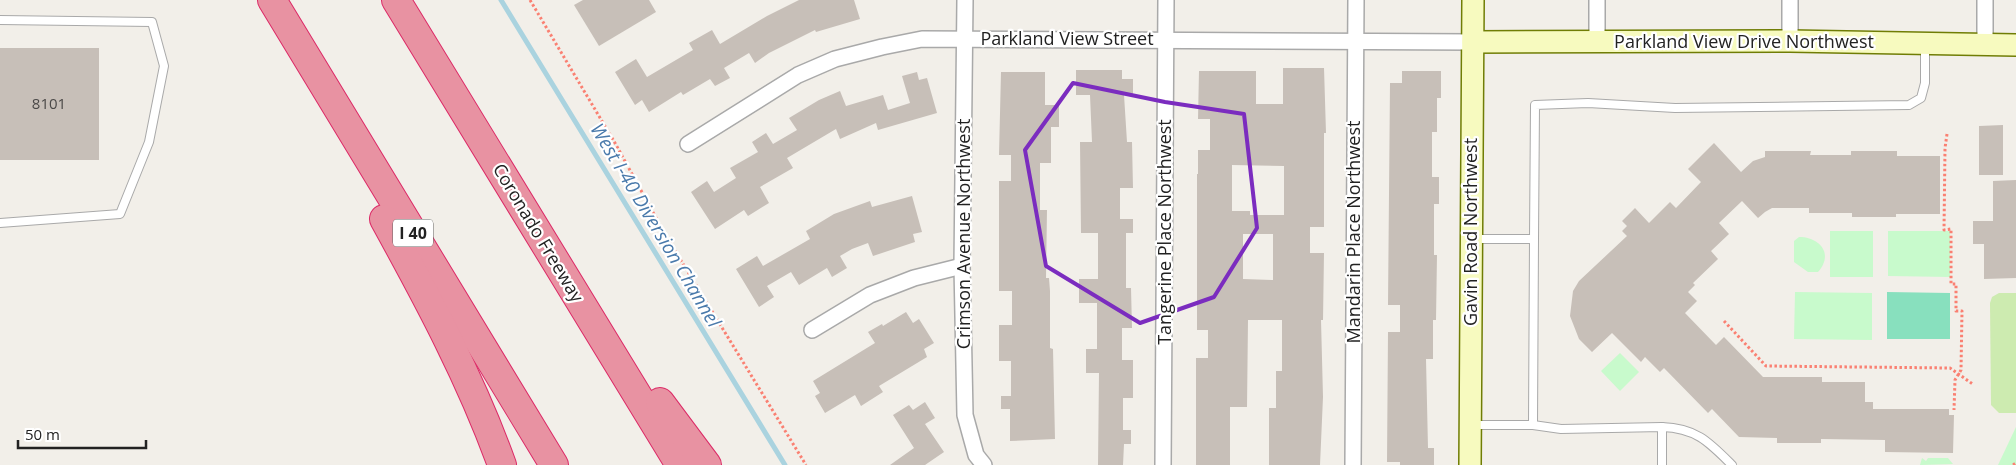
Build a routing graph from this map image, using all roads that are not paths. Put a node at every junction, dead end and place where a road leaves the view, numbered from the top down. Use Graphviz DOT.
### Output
graph roads {
  1 [pos="271,0"];
  2 [pos="396,0"];
  3 [pos="965,0"];
  4 [pos="1166,0"];
  5 [pos="1356,0"];
  6 [pos="1473,0"];
  7 [pos="1597,0"];
  8 [pos="1790,0"];
  9 [pos="1985,0"];
  10 [pos="0,20"];
  11 [pos="965,38"];
  12 [pos="1166,40"];
  13 [pos="1790,41"];
  14 [pos="1355,42"];
  15 [pos="1473,42"];
  16 [pos="1597,42"];
  17 [pos="1925,43"];
  18 [pos="1985,44"];
  19 [pos="2016,45"];
  20 [pos="688,144"];
  21 [pos="0,223"];
  22 [pos="1534,239"];
  23 [pos="1472,240"];
  24 [pos="549,252"];
  25 [pos="962,266"];
  26 [pos="812,330"];
  27 [pos="1470,425"];
  28 [pos="1533,425"];
  29 [pos="1662,427"];
  30 [pos="502,465"];
  31 [pos="554,465"];
  32 [pos="680,465"];
  33 [pos="708,465"];
  34 [pos="984,465"];
  35 [pos="1163,465"];
  36 [pos="1353,465"];
  37 [pos="1470,465"];
  38 [pos="1662,465"];
  39 [pos="1732,465"];
  1 -- 30 [label="highway"];
  1 -- 31 [label="highway, I 40"];
  2 -- 24 [label="highway, Coronado Freeway"];
  3 -- 11 [label="street, Crimson Avenue Northwest"];
  4 -- 12 [label="street, Tangerine Place Northwest"];
  5 -- 14 [label="street, Mandarin Place Northwest"];
  6 -- 15 [label="street, Gavin Road Northwest"];
  7 -- 16 [label="street"];
  8 -- 13 [label="street"];
  9 -- 18 [label="street"];
  10 -- 21 [label="lane"];
  11 -- 12 [label="street, Parkland View Street"];
  11 -- 20 [label="street, Parkland View Street"];
  11 -- 25 [label="street, Crimson Avenue Northwest"];
  12 -- 14 [label="street, Parkland View Street"];
  12 -- 35 [label="street, Tangerine Place Northwest"];
  13 -- 16 [label="street, Parkland View Drive Northwest"];
  13 -- 17 [label="street, Parkland View Drive Northwest"];
  14 -- 15 [label="street, Parkland View Street"];
  14 -- 36 [label="street, Mandarin Place Northwest"];
  15 -- 16 [label="street, Parkland View Drive Northwest"];
  15 -- 23 [label="street, Gavin Road Northwest"];
  17 -- 18 [label="street, Parkland View Drive Northwest"];
  17 -- 22 [label="lane"];
  18 -- 19 [label="street, Parkland View Drive Northwest"];
  22 -- 23 [label="lane"];
  22 -- 28 [label="lane"];
  23 -- 27 [label="street, Gavin Road Northwest"];
  24 -- 32 [label="highway, Coronado Freeway"];
  24 -- 33 [label="highway"];
  25 -- 26 [label="street"];
  25 -- 34 [label="street, Crimson Avenue Northwest"];
  27 -- 28 [label="lane"];
  27 -- 37 [label="street, Gavin Road Northwest"];
  28 -- 29 [label="lane"];
  29 -- 38 [label="lane"];
  29 -- 39 [label="lane"];
}
